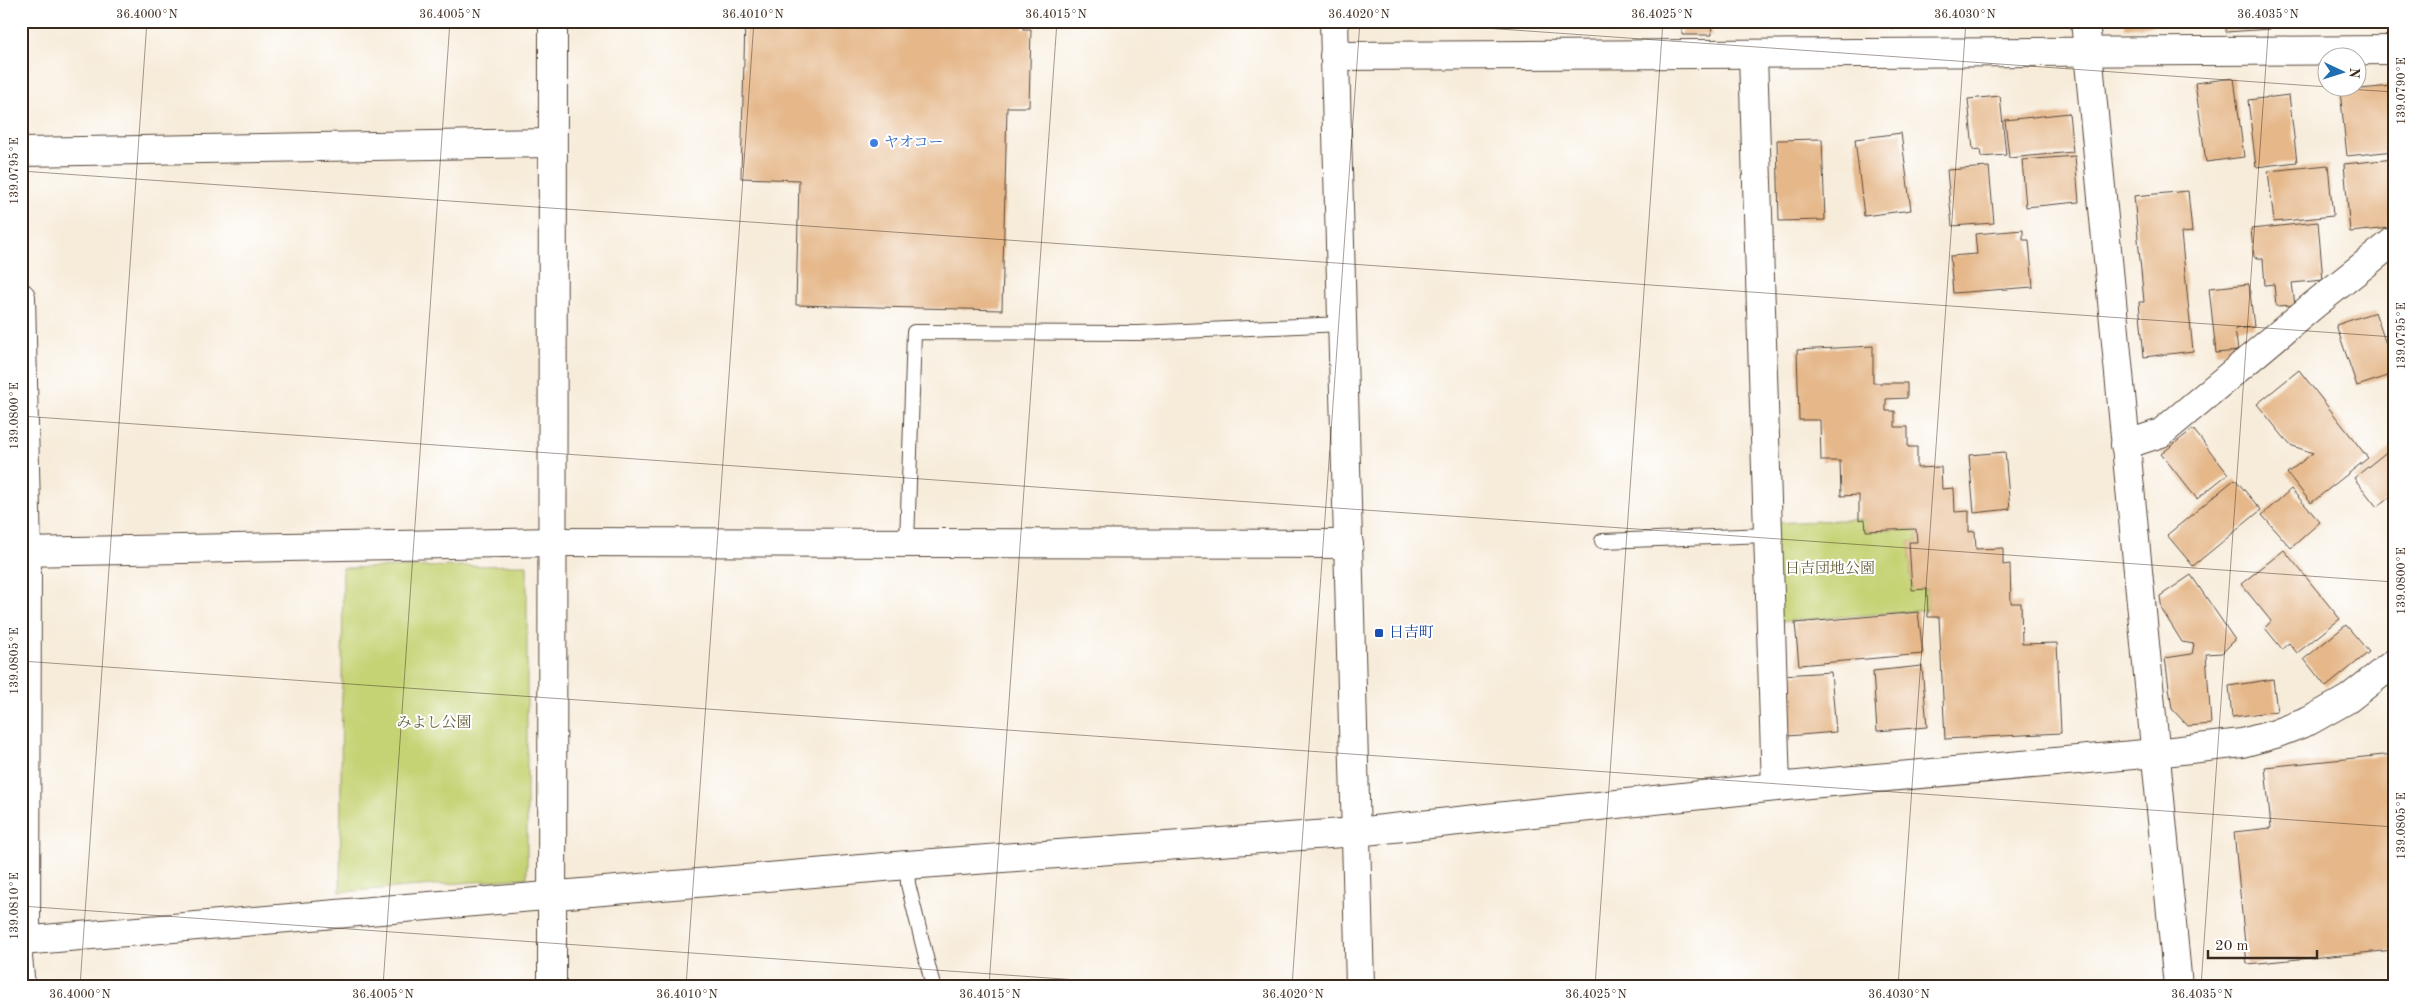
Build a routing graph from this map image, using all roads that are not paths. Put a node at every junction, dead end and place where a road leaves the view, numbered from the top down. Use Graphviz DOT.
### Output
graph roads {
  1 [pos="553,21"];
  2 [pos="1334,21"];
  3 [pos="2085,21"];
  4 [pos="2394,50"];
  5 [pos="2088,51"];
  6 [pos="1753,55"];
  7 [pos="1334,56"];
  8 [pos="552,143"];
  9 [pos="21,152"];
  10 [pos="2394,241"];
  11 [pos="21,297"];
  12 [pos="1342,324"];
  13 [pos="2125,445"];
  14 [pos="1768,535"];
  15 [pos="1602,541"];
  16 [pos="554,542"];
  17 [pos="907,543"];
  18 [pos="1349,544"];
  19 [pos="24,552"];
  20 [pos="2394,663"];
  21 [pos="2155,753"];
  22 [pos="1776,787"];
  23 [pos="1356,832"];
  24 [pos="907,865"];
  25 [pos="552,896"];
  26 [pos="24,941"];
  27 [pos="28,986"];
  28 [pos="552,986"];
  29 [pos="933,986"];
  30 [pos="1360,986"];
  31 [pos="2178,986"];
  1 -- 8 [label="street"];
  2 -- 7 [label="street"];
  3 -- 5 [label="street"];
  4 -- 5 [label="street"];
  5 -- 6 [label="street"];
  5 -- 13 [label="street"];
  6 -- 7 [label="street"];
  6 -- 14 [label="street"];
  7 -- 12 [label="street"];
  8 -- 9 [label="street"];
  8 -- 16 [label="street"];
  10 -- 13 [label="street"];
  11 -- 19 [label="street"];
  12 -- 17 [label="lane"];
  12 -- 18 [label="street"];
  13 -- 21 [label="street"];
  14 -- 15 [label="lane"];
  14 -- 22 [label="street"];
  16 -- 17 [label="street"];
  16 -- 19 [label="street"];
  16 -- 25 [label="street"];
  17 -- 18 [label="street"];
  18 -- 23 [label="street"];
  19 -- 26 [label="street"];
  20 -- 21 [label="street"];
  21 -- 22 [label="street"];
  21 -- 31 [label="street"];
  22 -- 23 [label="street"];
  23 -- 24 [label="street"];
  23 -- 30 [label="street"];
  24 -- 25 [label="street"];
  24 -- 29 [label="lane"];
  25 -- 26 [label="street"];
  25 -- 28 [label="street"];
  26 -- 27 [label="lane"];
}
